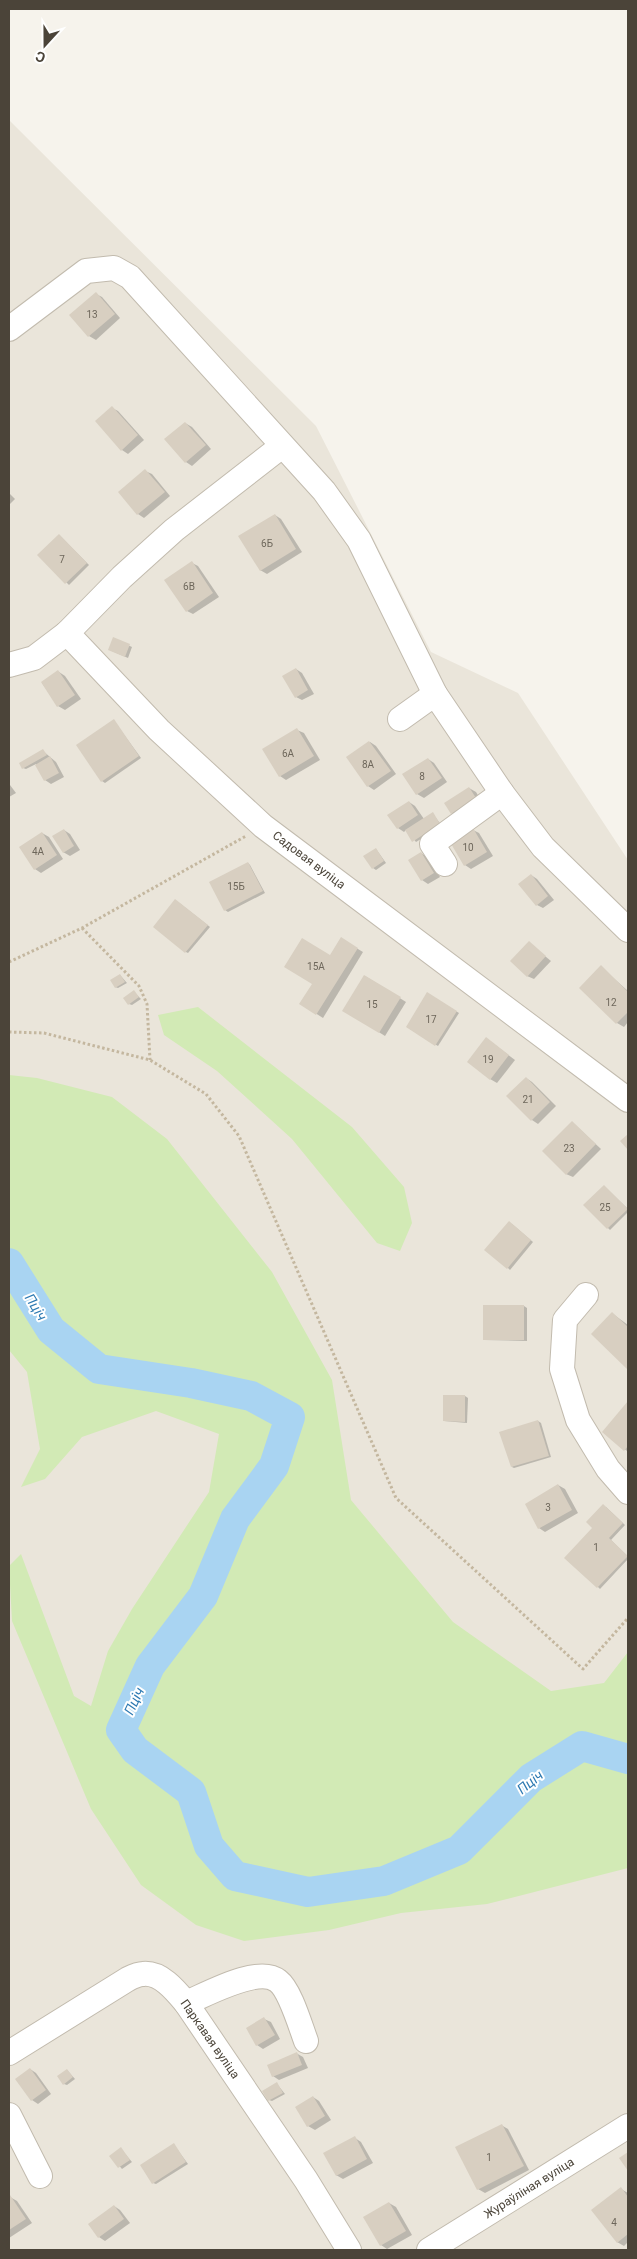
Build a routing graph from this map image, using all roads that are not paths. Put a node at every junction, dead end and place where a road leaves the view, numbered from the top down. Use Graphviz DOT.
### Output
graph roads {
  1 [pos="9,329"];
  2 [pos="282,446"];
  3 [pos="66,633"];
  4 [pos="9,665"];
  5 [pos="435,694"];
  6 [pos="400,720"];
  7 [pos="502,793"];
  8 [pos="445,864"];
  9 [pos="628,930"];
  10 [pos="628,1100"];
  11 [pos="586,1295"];
  12 [pos="628,1492"];
  13 [pos="186,2003"];
  14 [pos="306,2041"];
  15 [pos="9,2053"];
  16 [pos="9,2115"];
  17 [pos="628,2126"];
  18 [pos="40,2176"];
  19 [pos="349,2250"];
  20 [pos="430,2250"];
  1 -- 2 [label="street"];
  2 -- 3 [label="street"];
  2 -- 5 [label="street"];
  3 -- 4 [label="street"];
  3 -- 10 [label="street, Садовая вуліца"];
  5 -- 6 [label="street"];
  5 -- 7 [label="street"];
  7 -- 8 [label="street"];
  7 -- 9 [label="street"];
  11 -- 12 [label="street"];
  13 -- 14 [label="street"];
  13 -- 15 [label="street, Паркавая вуліца"];
  13 -- 19 [label="street, Паркавая вуліца"];
  16 -- 18 [label="street"];
  17 -- 20 [label="street, Жураўліная вуліца"];
}
